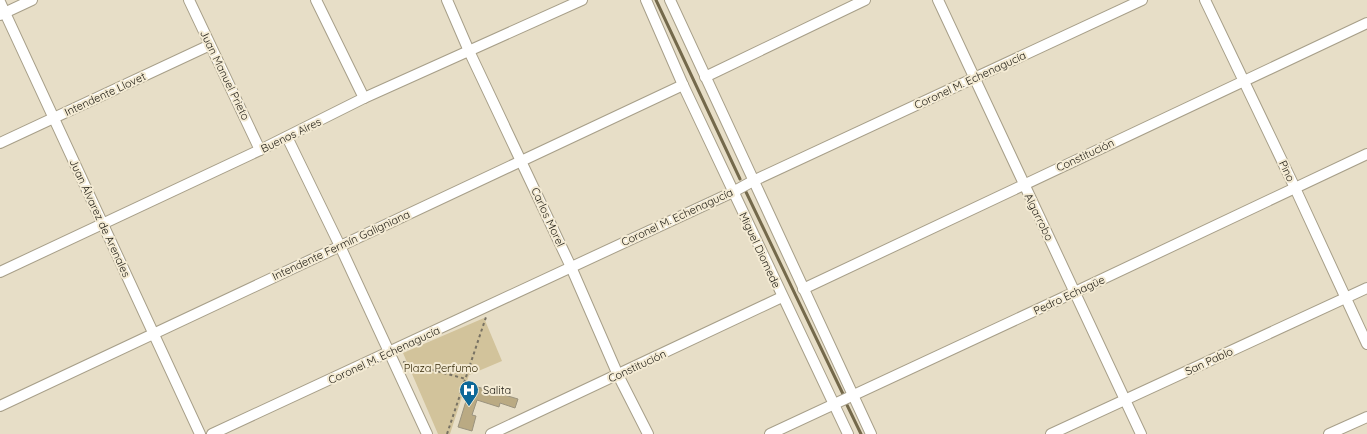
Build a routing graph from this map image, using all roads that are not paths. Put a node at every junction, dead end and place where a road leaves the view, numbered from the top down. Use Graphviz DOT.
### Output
graph roads {
  1 [pos="32,0"];
  2 [pos="189,0"];
  3 [pos="316,0"];
  4 [pos="447,0"];
  5 [pos="582,0"];
  6 [pos="646,0"];
  7 [pos="670,0"];
  8 [pos="865,0"];
  9 [pos="938,0"];
  10 [pos="1142,0"];
  11 [pos="1205,0"];
  12 [pos="0,2"];
  13 [pos="2,14"];
  14 [pos="1367,23"];
  15 [pos="210,45"];
  16 [pos="469,51"];
  17 [pos="705,77"];
  18 [pos="975,78"];
  19 [pos="1244,81"];
  20 [pos="683,85"];
  21 [pos="364,98"];
  22 [pos="53,117"];
  23 [pos="287,137"];
  24 [pos="0,143"];
  25 [pos="260,150"];
  26 [pos="1367,154"];
  27 [pos="521,162"];
  28 [pos="753,181"];
  29 [pos="1023,184"];
  30 [pos="1295,188"];
  31 [pos="733,192"];
  32 [pos="104,224"];
  33 [pos="340,246"];
  34 [pos="571,267"];
  35 [pos="0,272"];
  36 [pos="1367,288"];
  37 [pos="803,289"];
  38 [pos="1075,292"];
  39 [pos="782,297"];
  40 [pos="1346,298"];
  41 [pos="153,334"];
  42 [pos="1367,344"];
  43 [pos="390,356"];
  44 [pos="618,375"];
  45 [pos="852,396"];
  46 [pos="1125,400"];
  47 [pos="834,404"];
  48 [pos="0,406"];
  49 [pos="1367,417"];
  50 [pos="200,434"];
  51 [pos="212,434"];
  52 [pos="427,434"];
  53 [pos="491,434"];
  54 [pos="648,434"];
  55 [pos="770,434"];
  56 [pos="848,434"];
  57 [pos="871,434"];
  58 [pos="1051,434"];
  59 [pos="1141,434"];
  60 [pos="1329,434"];
  1 -- 13 [label="street"];
  2 -- 15 [label="street, Juan Manuel Prieto"];
  3 -- 21 [label="street"];
  4 -- 16 [label="street, Carlos Morel"];
  5 -- 16 [label="street, Buenos Aires"];
  6 -- 20 [label="street, Miguel Diomede"];
  7 -- 17 [label="street, Miguel Diomede"];
  8 -- 17 [label="street"];
  9 -- 18 [label="street, Algarrobo"];
  10 -- 18 [label="street, Coronel M. Echenagucía"];
  11 -- 19 [label="street, Pino"];
  12 -- 13 [label="street, Juan Álvarez de Arenales"];
  13 -- 22 [label="street, Juan Álvarez de Arenales"];
  14 -- 19 [label="street, Constitución"];
  15 -- 22 [label="street, Intendente Llovet"];
  15 -- 25 [label="street, Juan Manuel Prieto"];
  16 -- 21 [label="street, Buenos Aires"];
  16 -- 27 [label="street, Carlos Morel"];
  17 -- 28 [label="street, Miguel Diomede"];
  18 -- 28 [label="street, Coronel M. Echenagucía"];
  18 -- 29 [label="street, Algarrobo"];
  19 -- 29 [label="street, Constitución"];
  19 -- 30 [label="street, Pino"];
  20 -- 27 [label="street, Intendente Fermín Galigniana"];
  20 -- 31 [label="street, Miguel Diomede"];
  21 -- 23 [label="street, Buenos Aires"];
  22 -- 24 [label="street, Intendente Llovet"];
  22 -- 32 [label="street, Juan Álvarez de Arenales"];
  23 -- 25 [label="street, Buenos Aires"];
  23 -- 33 [label="street"];
  25 -- 32 [label="street, Buenos Aires"];
  26 -- 30 [label="street, Pedro Echagüe"];
  27 -- 33 [label="street, Intendente Fermín Galigniana"];
  27 -- 34 [label="street, Carlos Morel"];
  28 -- 31 [label="street, Coronel M. Echenagucía"];
  28 -- 37 [label="street, Miguel Diomede"];
  29 -- 37 [label="street, Constitución"];
  29 -- 38 [label="street, Algarrobo"];
  30 -- 38 [label="street, Pedro Echagüe"];
  30 -- 40 [label="street, Pino"];
  31 -- 34 [label="street, Coronel M. Echenagucía"];
  31 -- 39 [label="street, Miguel Diomede"];
  32 -- 35 [label="street, Buenos Aires"];
  32 -- 41 [label="street, Juan Álvarez de Arenales"];
  33 -- 41 [label="street, Intendente Fermín Galigniana"];
  33 -- 43 [label="street"];
  34 -- 43 [label="street, Coronel M. Echenagucía"];
  34 -- 44 [label="street, Carlos Morel"];
  36 -- 40 [label="street, San Pablo"];
  37 -- 45 [label="street, Miguel Diomede"];
  38 -- 45 [label="street, Pedro Echagüe"];
  38 -- 46 [label="street, Algarrobo"];
  39 -- 44 [label="street, Constitución"];
  39 -- 47 [label="street, Miguel Diomede"];
  40 -- 42 [label="street, Pino"];
  40 -- 46 [label="street, San Pablo"];
  41 -- 48 [label="street, Intendente Fermín Galigniana"];
  41 -- 50 [label="street, Juan Álvarez de Arenales"];
  43 -- 51 [label="street, Coronel M. Echenagucía"];
  43 -- 52 [label="street"];
  44 -- 53 [label="street, Constitución"];
  44 -- 54 [label="street, Carlos Morel"];
  45 -- 47 [label="street, Pedro Echagüe"];
  45 -- 57 [label="street, Miguel Diomede"];
  46 -- 58 [label="street, San Pablo"];
  46 -- 59 [label="street, Algarrobo"];
  47 -- 55 [label="street, Pedro Echagüe"];
  47 -- 56 [label="street, Miguel Diomede"];
  49 -- 60 [label="street"];
}
